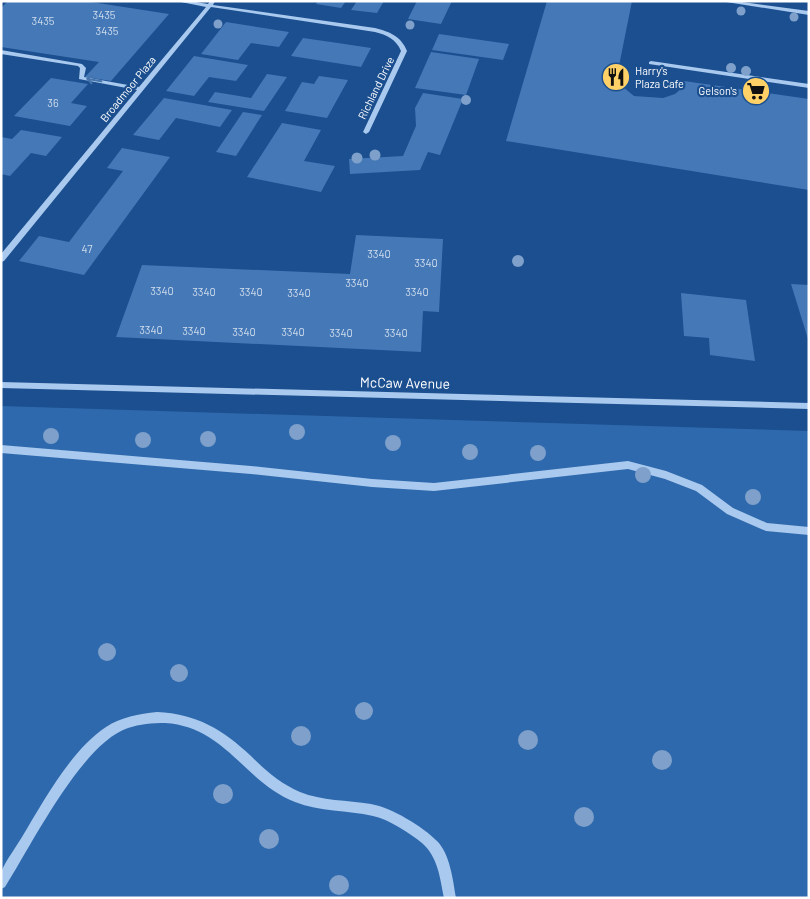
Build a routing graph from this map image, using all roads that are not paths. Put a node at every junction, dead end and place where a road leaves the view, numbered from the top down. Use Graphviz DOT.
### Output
graph roads {
  1 [pos="178,1"];
  2 [pos="722,1"];
  3 [pos="211,4"];
  4 [pos="809,13"];
  5 [pos="1,52"];
  6 [pos="651,63"];
  7 [pos="809,86"];
  8 [pos="142,89"];
  9 [pos="366,132"];
  10 [pos="1,259"];
  11 [pos="1,386"];
  12 [pos="809,406"];
  13 [pos="1,449"];
  14 [pos="809,531"];
  15 [pos="1,883"];
  16 [pos="450,898"];
  1 -- 3 [label="street, Richland Drive"];
  2 -- 4 [label="street"];
  3 -- 8 [label="street, Broadmoor Plaza"];
  3 -- 9 [label="street, Richland Drive"];
  8 -- 5 [label="street, one-way"];
  6 -- 7 [label="street"];
  8 -- 10 [label="street, Broadmoor Plaza"];
  11 -- 12 [label="street, McCaw Avenue"];
  13 -- 14 [label="street"];
  15 -- 16 [label="street"];
}
